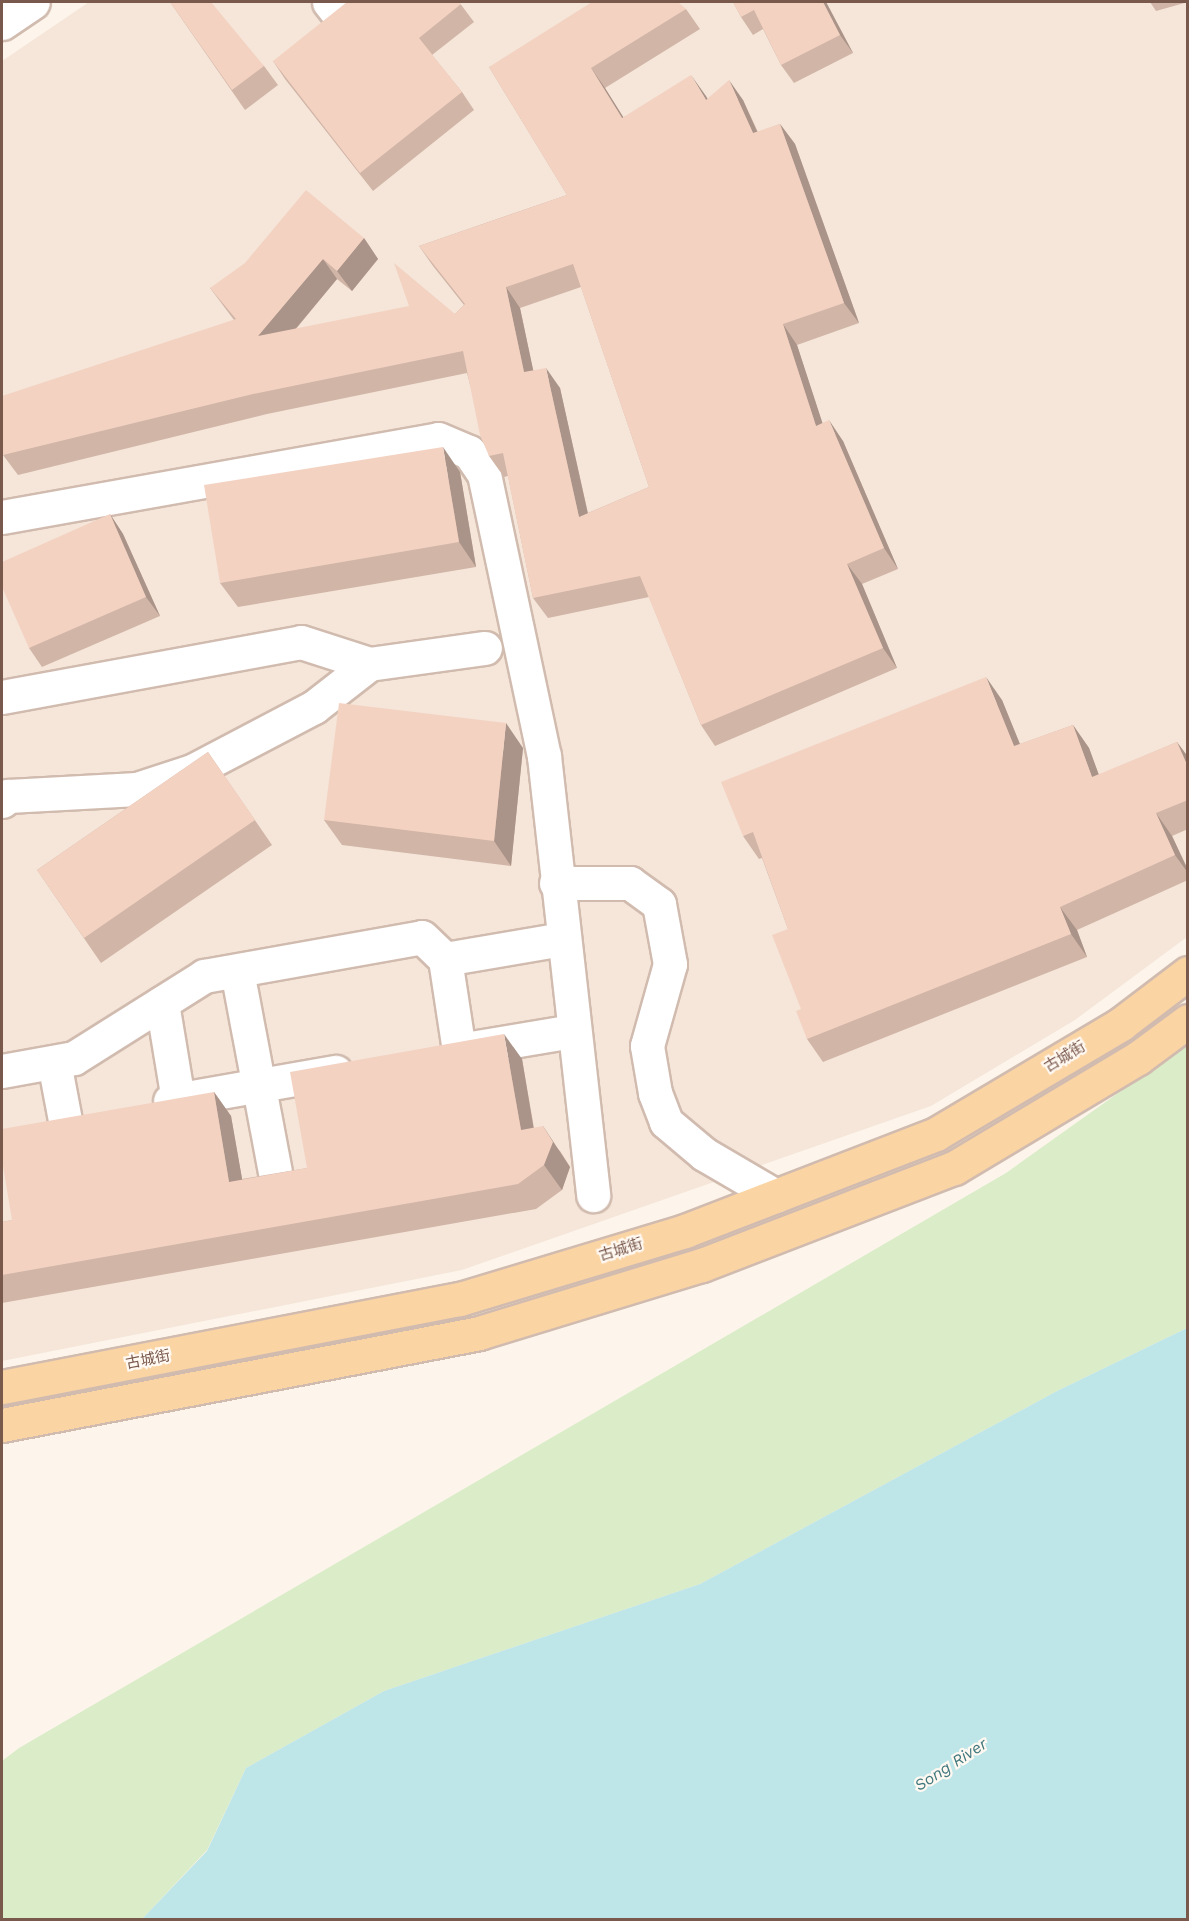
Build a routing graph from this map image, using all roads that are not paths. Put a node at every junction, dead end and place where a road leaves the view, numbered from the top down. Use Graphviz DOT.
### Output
graph roads {
  1 [pos="33,2"];
  2 [pos="2,23"];
  3 [pos="2,517"];
  4 [pos="506,580"];
  5 [pos="485,648"];
  6 [pos="369,664"];
  7 [pos="2,697"];
  8 [pos="532,701"];
  9 [pos="2,801"];
  10 [pos="556,883"];
  11 [pos="562,939"];
  12 [pos="445,959"];
  13 [pos="237,970"];
  14 [pos="1188,974"];
  15 [pos="162,1003"];
  16 [pos="1188,1021"];
  17 [pos="573,1031"];
  18 [pos="459,1050"];
  19 [pos="423,1056"];
  20 [pos="54,1062"];
  21 [pos="364,1067"];
  22 [pos="2,1071"];
  23 [pos="259,1086"];
  24 [pos="178,1100"];
  25 [pos="144,1106"];
  26 [pos="99,1114"];
  27 [pos="65,1120"];
  28 [pos="33,1125"];
  29 [pos="275,1172"];
  30 [pos="593,1195"];
  31 [pos="776,1196"];
  32 [pos="2,1387"];
  33 [pos="2,1425"];
  1 -- 2 [label="street"];
  3 -- 4 [label="street"];
  4 -- 5 [label="street"];
  4 -- 8 [label="street"];
  5 -- 6 [label="street"];
  5 -- 8 [label="street"];
  6 -- 7 [label="street"];
  6 -- 9 [label="street"];
  8 -- 10 [label="street"];
  10 -- 11 [label="street"];
  10 -- 31 [label="street"];
  11 -- 12 [label="street"];
  11 -- 17 [label="street"];
  12 -- 13 [label="street"];
  12 -- 18 [label="street"];
  13 -- 15 [label="street"];
  13 -- 23 [label="street"];
  14 -- 31 [label="main road, 古城街"];
  15 -- 20 [label="street"];
  15 -- 24 [label="street"];
  16 -- 33 [label="main road"];
  17 -- 18 [label="street"];
  17 -- 30 [label="street"];
  18 -- 19 [label="street"];
  20 -- 22 [label="street"];
  20 -- 27 [label="street"];
  21 -- 23 [label="street"];
  23 -- 24 [label="street"];
  23 -- 29 [label="street"];
  24 -- 25 [label="street"];
  26 -- 27 [label="street"];
  27 -- 28 [label="street"];
  31 -- 32 [label="main road, 古城街"];
}
